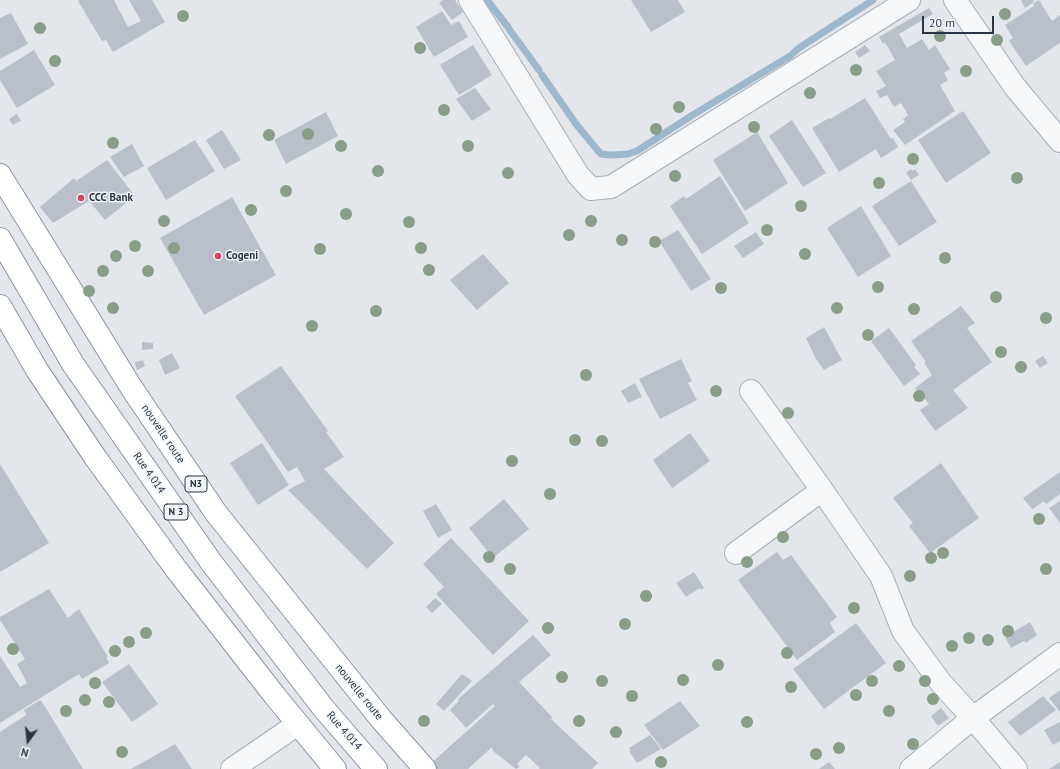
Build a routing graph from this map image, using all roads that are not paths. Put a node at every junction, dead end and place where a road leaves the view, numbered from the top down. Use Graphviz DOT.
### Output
graph roads {
  1 [pos="470,0"];
  2 [pos="909,0"];
  3 [pos="956,0"];
  4 [pos="1060,141"];
  5 [pos="0,175"];
  6 [pos="0,238"];
  7 [pos="0,306"];
  8 [pos="751,391"];
  9 [pos="822,490"];
  10 [pos="736,553"];
  11 [pos="1060,654"];
  12 [pos="973,718"];
  13 [pos="298,724"];
  14 [pos="232,769"];
  15 [pos="335,769"];
  16 [pos="376,769"];
  17 [pos="425,769"];
  18 [pos="912,769"];
  19 [pos="1016,769"];
  1 -- 2 [label="street"];
  3 -- 4 [label="street"];
  5 -- 17 [label="highway, nouvelle route / N3"];
  6 -- 16 [label="highway, Rue 4.014 / N 3"];
  7 -- 13 [label="highway"];
  8 -- 9 [label="street"];
  9 -- 10 [label="street"];
  9 -- 12 [label="street"];
  11 -- 12 [label="street"];
  12 -- 18 [label="street"];
  12 -- 19 [label="street"];
  13 -- 14 [label="street"];
  13 -- 15 [label="highway"];
}
